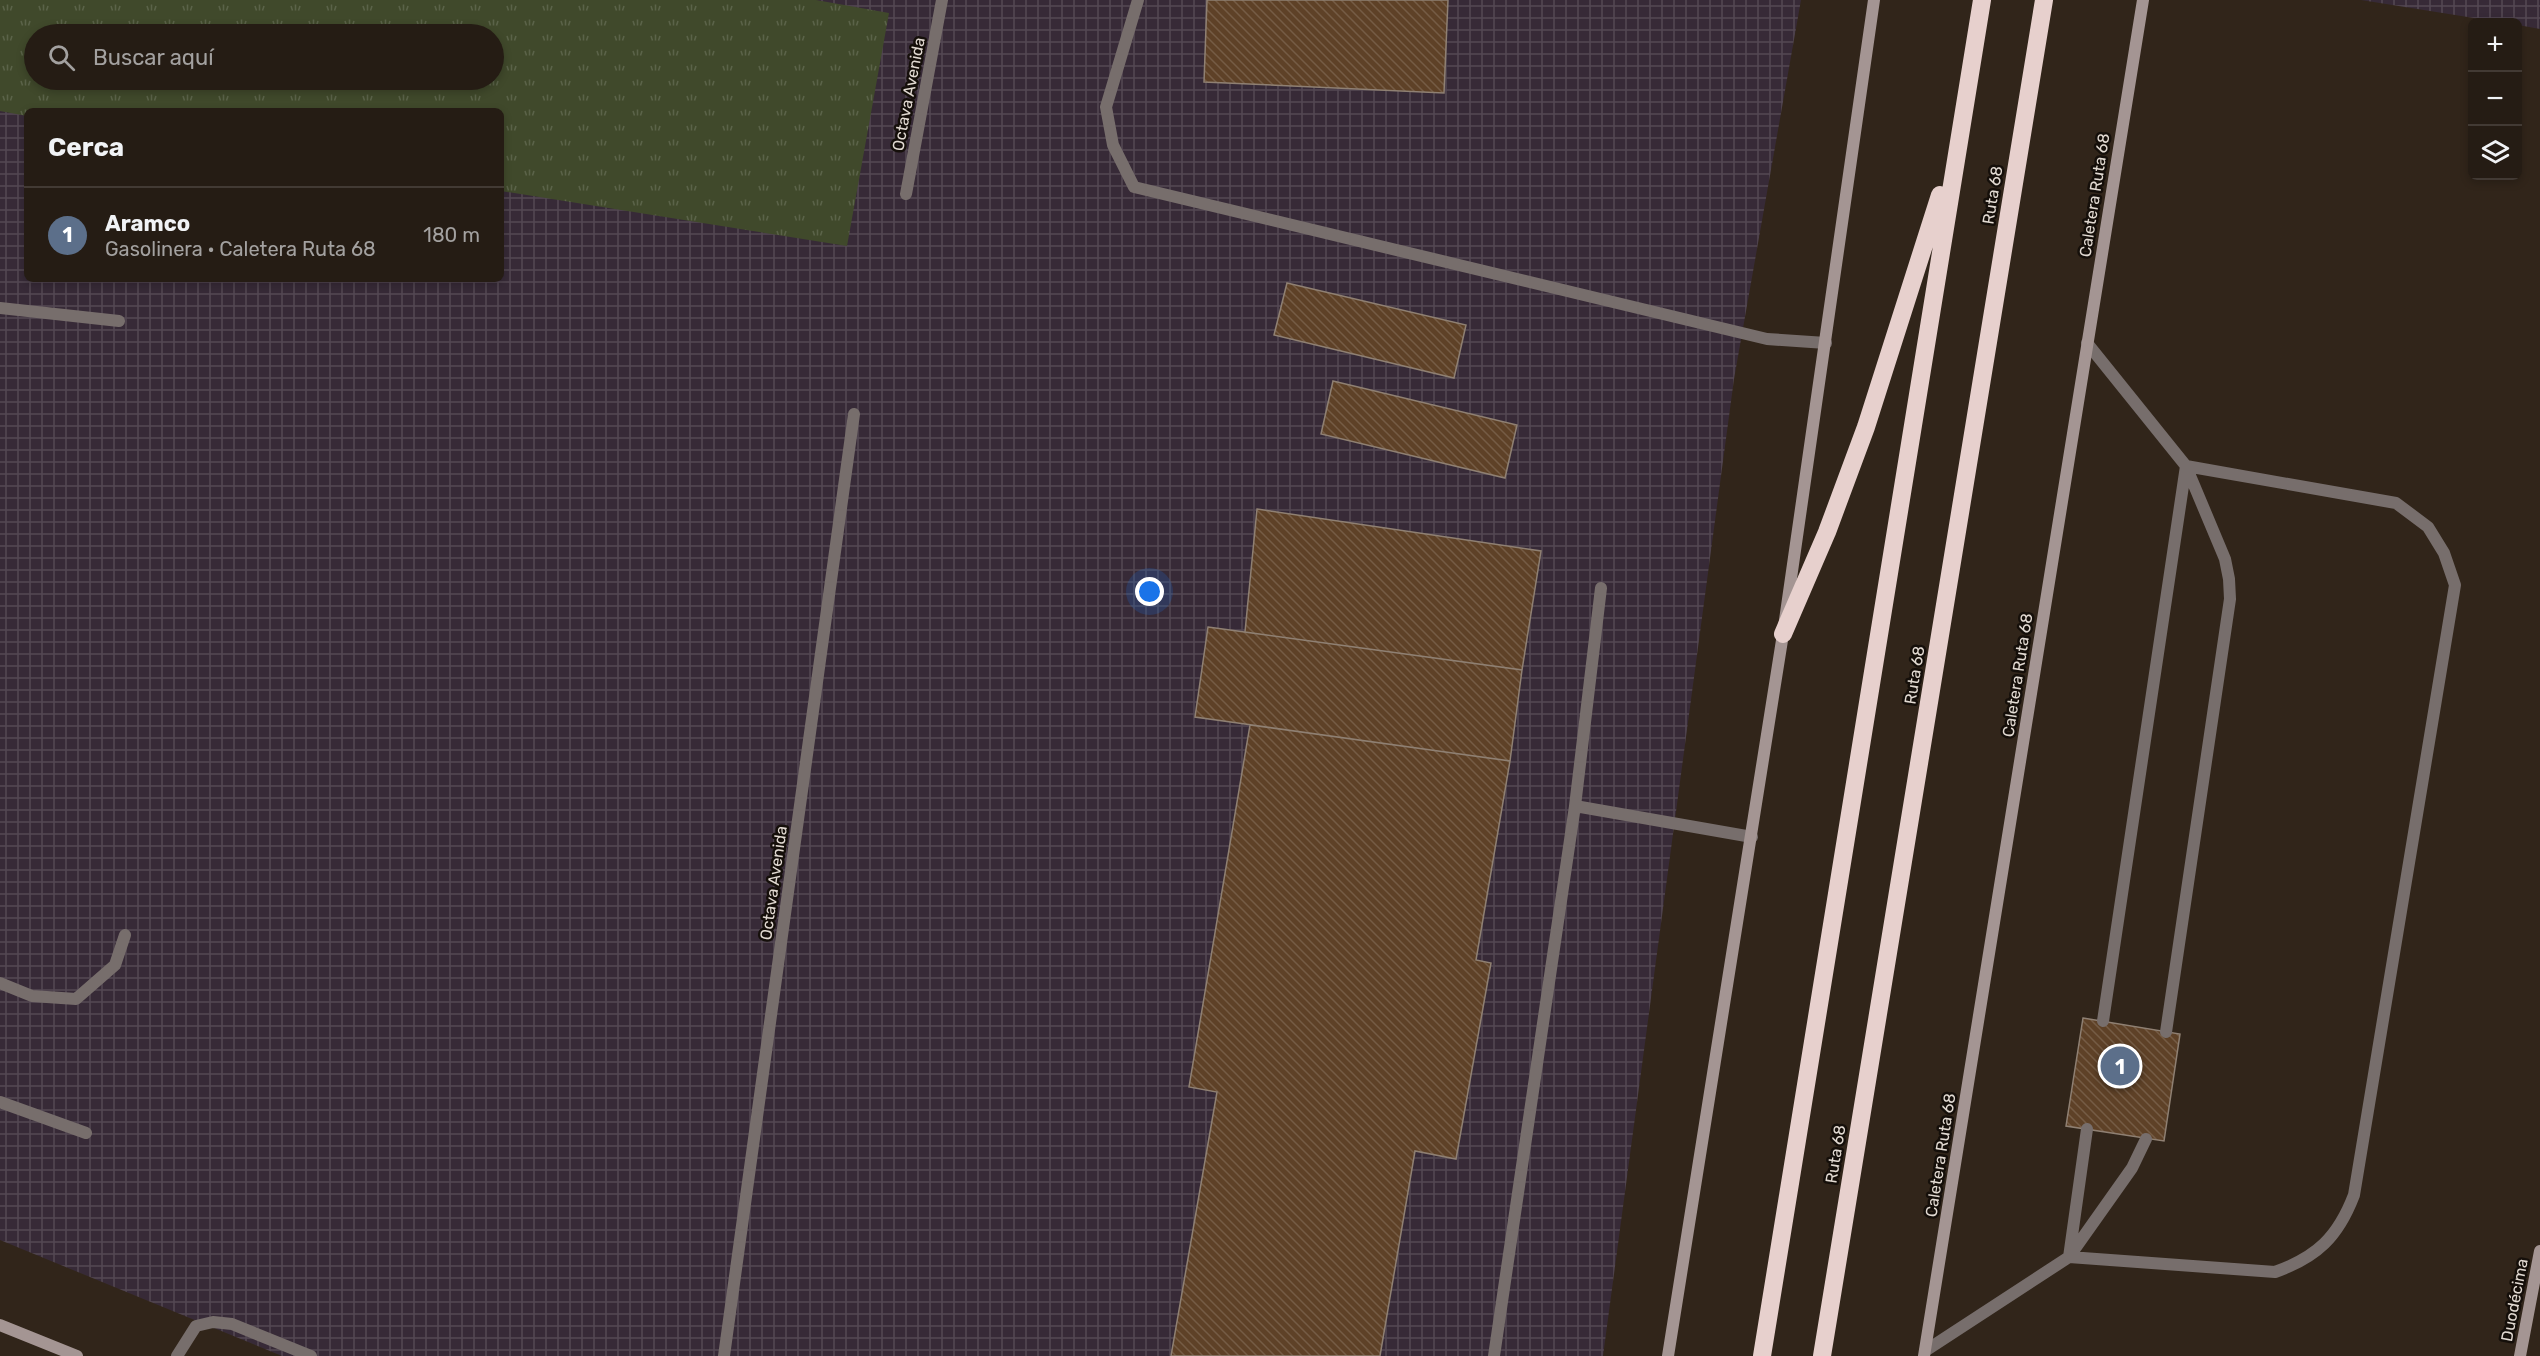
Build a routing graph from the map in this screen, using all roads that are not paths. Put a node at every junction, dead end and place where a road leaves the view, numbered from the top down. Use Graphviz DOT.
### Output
graph roads {
  1 [pos="942,0"];
  2 [pos="1138,0"];
  3 [pos="1874,0"];
  4 [pos="1982,0"];
  5 [pos="2044,0"];
  6 [pos="2053,0"];
  7 [pos="2143,0"];
  8 [pos="2036,48"];
  9 [pos="1959,133"];
  10 [pos="906,194"];
  11 [pos="0,308"];
  12 [pos="119,321"];
  13 [pos="1826,343"];
  14 [pos="2087,343"];
  15 [pos="854,414"];
  16 [pos="2186,466"];
  17 [pos="1601,588"];
  18 [pos="1784,634"];
  19 [pos="1575,806"];
  20 [pos="1752,837"];
  21 [pos="125,935"];
  22 [pos="0,983"];
  23 [pos="2103,1021"];
  24 [pos="2166,1032"];
  25 [pos="0,1102"];
  26 [pos="2087,1129"];
  27 [pos="86,1133"];
  28 [pos="2146,1139"];
  29 [pos="2540,1251"];
  30 [pos="2069,1257"];
  31 [pos="0,1325"];
  32 [pos="1925,1354"];
  33 [pos="77,1356"];
  34 [pos="177,1356"];
  35 [pos="311,1356"];
  36 [pos="724,1356"];
  37 [pos="1494,1356"];
  38 [pos="1668,1356"];
  39 [pos="1762,1356"];
  40 [pos="1822,1356"];
  41 [pos="2520,1356"];
  1 -- 10 [label="street, Octava Avenida"];
  2 -- 13 [label="street"];
  3 -- 13 [label="main road"];
  4 -- 9 [label="highway"];
  5 -- 8 [label="highway, Ruta 68"];
  6 -- 8 [label="highway"];
  7 -- 14 [label="main road, Caletera Ruta 68"];
  8 -- 40 [label="highway, Ruta 68"];
  9 -- 18 [label="highway"];
  9 -- 39 [label="highway"];
  11 -- 12 [label="street"];
  13 -- 18 [label="main road"];
  14 -- 16 [label="street"];
  14 -- 32 [label="main road, Caletera Ruta 68"];
  15 -- 36 [label="street, Octava Avenida"];
  16 -- 23 [label="street"];
  16 -- 24 [label="street"];
  16 -- 30 [label="street"];
  17 -- 19 [label="street"];
  18 -- 20 [label="main road"];
  19 -- 20 [label="street"];
  19 -- 37 [label="street"];
  20 -- 38 [label="main road"];
  21 -- 22 [label="street"];
  25 -- 27 [label="street"];
  26 -- 30 [label="street"];
  28 -- 30 [label="street"];
  29 -- 41 [label="main road, Duodécima"];
  30 -- 32 [label="street"];
  31 -- 33 [label="main road"];
  34 -- 35 [label="street"];
}
